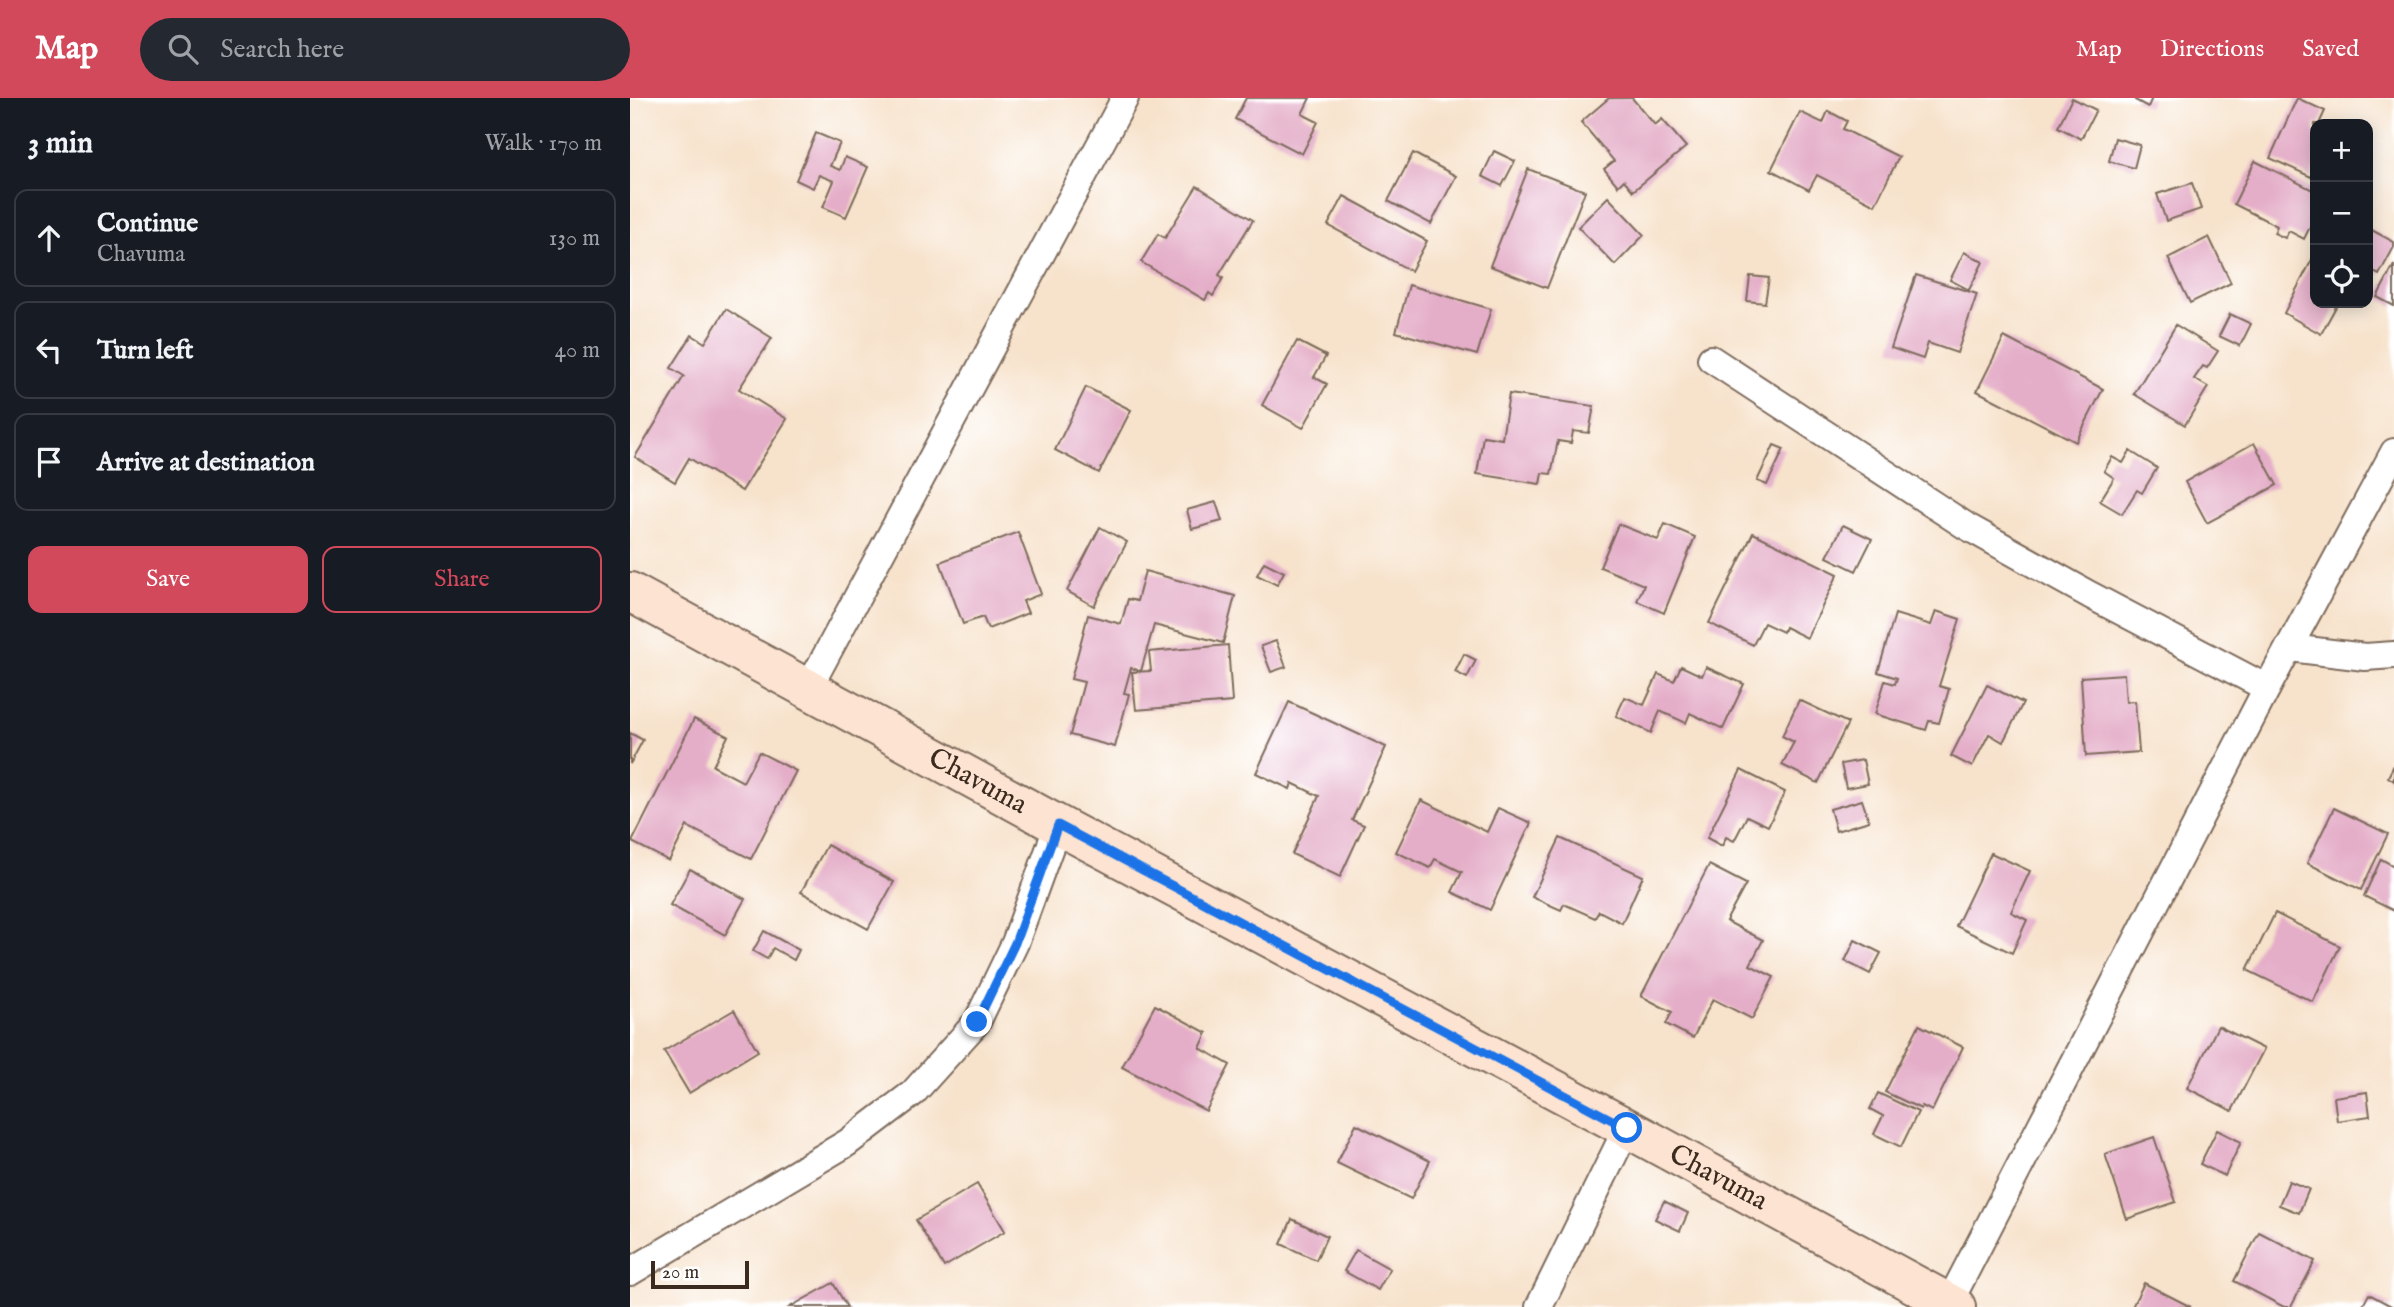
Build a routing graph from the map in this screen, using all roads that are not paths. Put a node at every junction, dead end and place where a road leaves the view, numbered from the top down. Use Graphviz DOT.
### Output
graph roads {
  1 [pos="1125,98"];
  2 [pos="1712,359"];
  3 [pos="2394,452"];
  4 [pos="630,592"];
  5 [pos="2290,648"];
  6 [pos="2394,655"];
  7 [pos="2267,688"];
  8 [pos="808,690"];
  9 [pos="1058,825"];
  10 [pos="1627,1128"];
  11 [pos="630,1272"];
  12 [pos="1952,1305"];
  13 [pos="1539,1307"];
  1 -- 8 [label="street"];
  2 -- 7 [label="street"];
  3 -- 5 [label="street"];
  4 -- 8 [label="street, Chavuma"];
  5 -- 6 [label="street"];
  5 -- 7 [label="street"];
  7 -- 12 [label="street"];
  8 -- 9 [label="street, Chavuma"];
  9 -- 10 [label="street, Chavuma"];
  9 -- 11 [label="street"];
  10 -- 12 [label="street, Chavuma"];
  10 -- 13 [label="street"];
}
